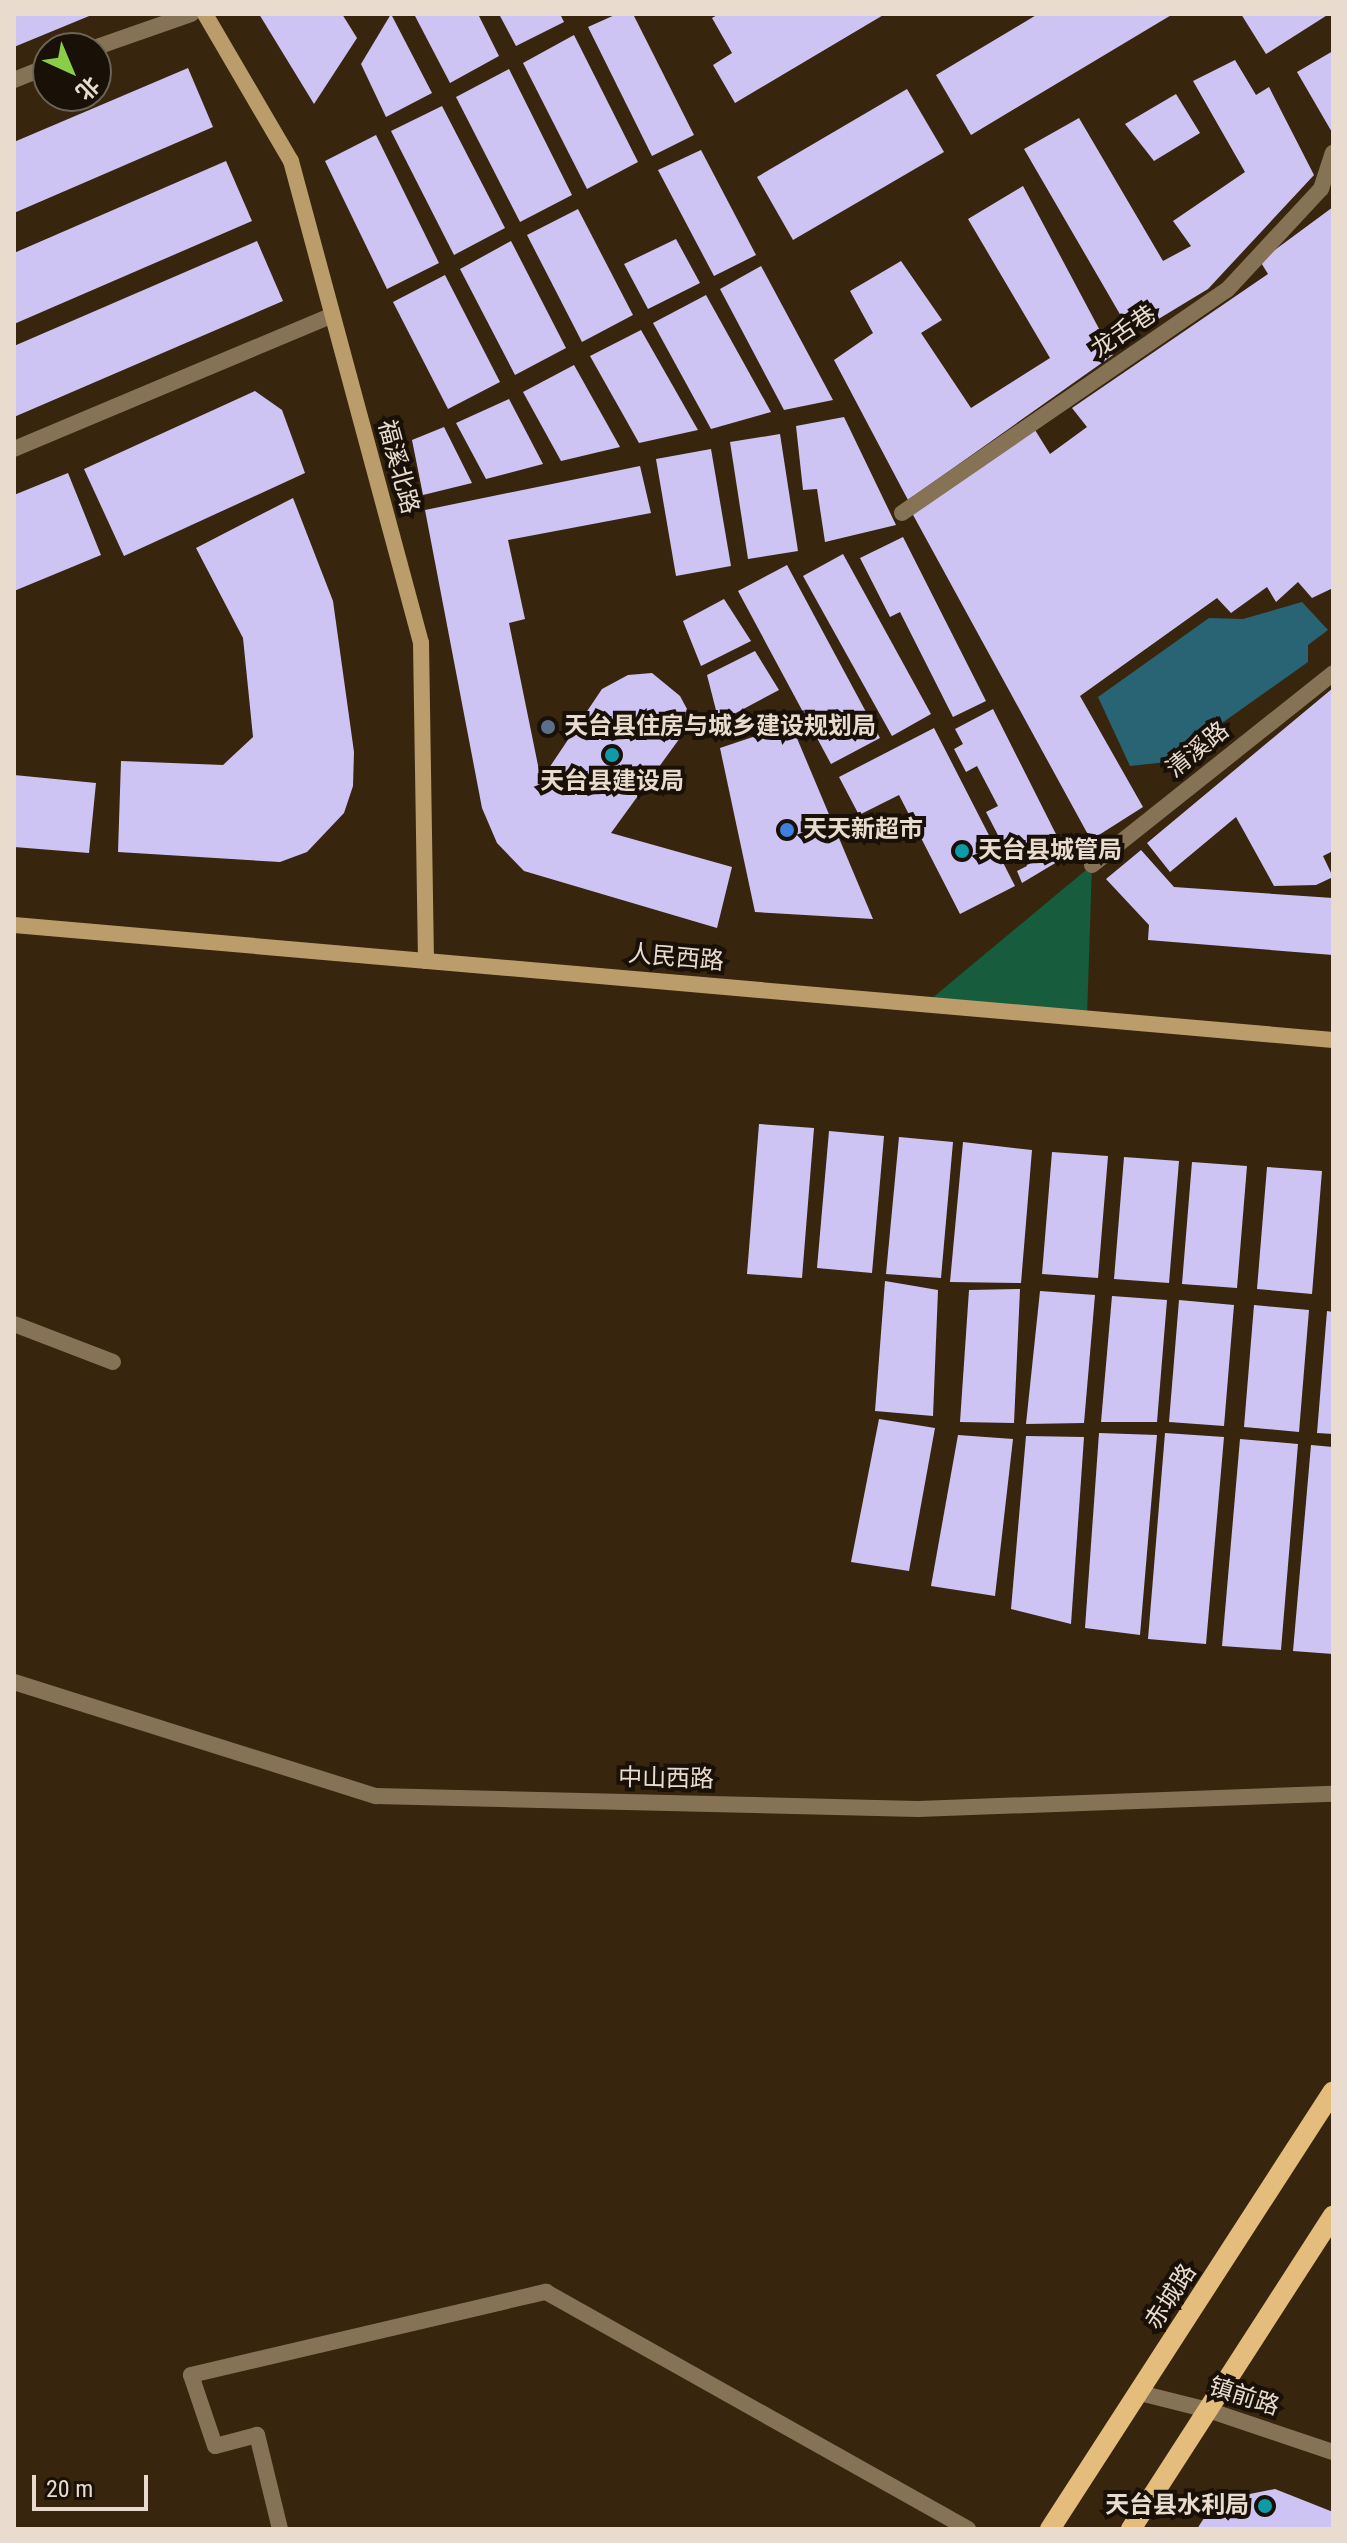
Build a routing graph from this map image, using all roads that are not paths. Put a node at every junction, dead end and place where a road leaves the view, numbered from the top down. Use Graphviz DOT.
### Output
graph roads {
  1 [pos="191,14"];
  2 [pos="205,14"];
  3 [pos="144,20"];
  4 [pos="112,38"];
  5 [pos="1333,153"];
  6 [pos="332,315"];
  7 [pos="14,449"];
  8 [pos="902,513"];
  9 [pos="1333,673"];
  10 [pos="1092,865"];
  11 [pos="14,925"];
  12 [pos="426,961"];
  13 [pos="1333,1040"];
  14 [pos="14,1324"];
  15 [pos="113,1362"];
  16 [pos="14,1682"];
  17 [pos="1333,1794"];
  18 [pos="1333,2091"];
  19 [pos="1333,2216"];
  20 [pos="1140,2393"];
  21 [pos="1208,2410"];
  22 [pos="1333,2452"];
  23 [pos="280,2529"];
  24 [pos="968,2529"];
  25 [pos="1050,2529"];
  26 [pos="1131,2529"];
  1 -- 3 [label="street"];
  2 -- 6 [label="main road, 福溪北路"];
  3 -- 4 [label="street"];
  5 -- 8 [label="street, 龙舌巷"];
  6 -- 7 [label="street"];
  6 -- 12 [label="main road, 福溪北路"];
  9 -- 10 [label="street, 清溪路"];
  11 -- 12 [label="main road, 人民西路"];
  12 -- 13 [label="main road, 人民西路"];
  14 -- 15 [label="street"];
  16 -- 17 [label="street, 中山西路"];
  18 -- 20 [label="main road, 赤城路"];
  19 -- 21 [label="main road"];
  20 -- 21 [label="street, 镇前路"];
  20 -- 25 [label="main road, 赤城路"];
  21 -- 22 [label="street, 镇前路"];
  21 -- 26 [label="main road"];
  23 -- 24 [label="street"];
}
